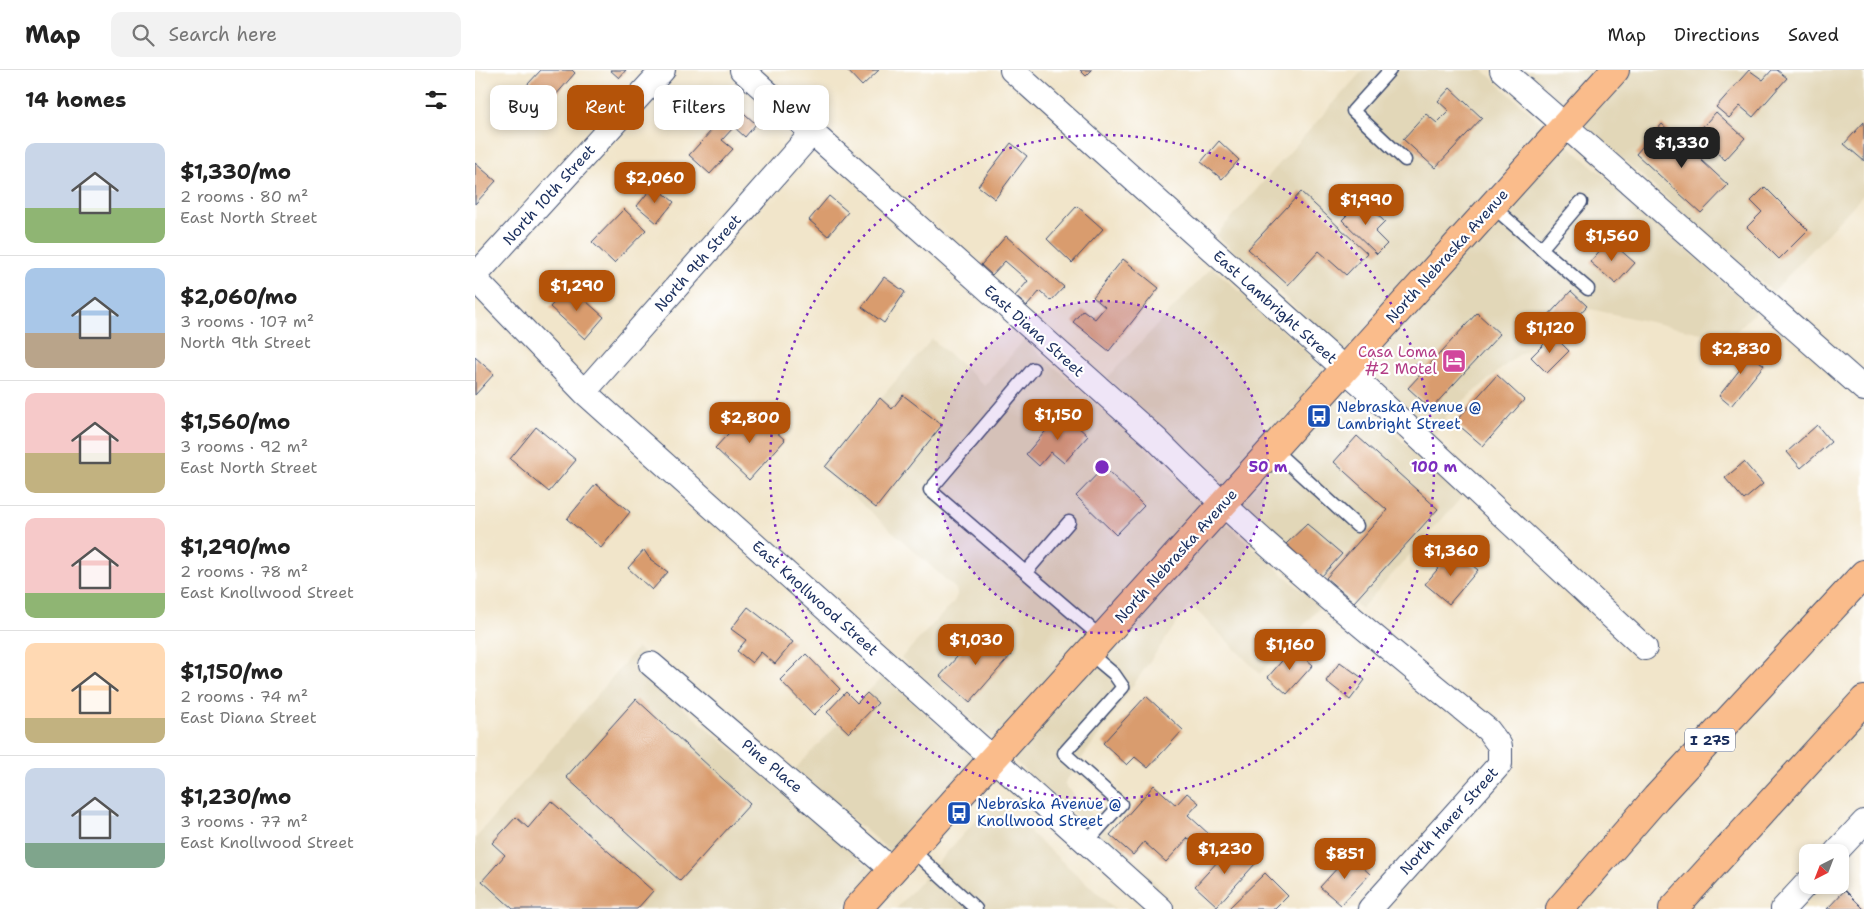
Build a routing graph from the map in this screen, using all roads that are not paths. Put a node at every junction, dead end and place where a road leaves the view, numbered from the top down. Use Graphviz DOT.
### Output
graph roads {
  1 [pos="663,70"];
  2 [pos="742,70"];
  3 [pos="1012,70"];
  4 [pos="1390,70"];
  5 [pos="1502,70"];
  6 [pos="1615,70"];
  7 [pos="1565,126"];
  8 [pos="812,133"];
  9 [pos="1405,160"];
  10 [pos="1581,202"];
  11 [pos="1492,206"];
  12 [pos="1541,249"];
  13 [pos="475,278"];
  14 [pos="1588,289"];
  15 [pos="1033,368"];
  16 [pos="1345,370"];
  17 [pos="1864,390"];
  18 [pos="584,392"];
  19 [pos="1273,449"];
  20 [pos="1224,504"];
  21 [pos="1069,522"];
  22 [pos="1357,526"];
  23 [pos="1026,572"];
  24 [pos="1864,574"];
  25 [pos="1346,613"];
  26 [pos="1095,645"];
  27 [pos="1645,648"];
  28 [pos="651,664"];
  29 [pos="1864,700"];
  30 [pos="993,758"];
  31 [pos="1086,843"];
  32 [pos="911,849"];
  33 [pos="892,870"];
  34 [pos="1799,892"];
  35 [pos="857,909"];
  36 [pos="976,909"];
  37 [pos="1161,909"];
  38 [pos="1370,909"];
  39 [pos="1559,909"];
  40 [pos="1673,909"];
  41 [pos="1783,909"];
  1 -- 13 [label="street, North 10th Street"];
  2 -- 8 [label="street, East Diana Street"];
  3 -- 16 [label="street, East Lambright Street"];
  4 -- 9 [label="lane"];
  5 -- 7 [label="street"];
  6 -- 7 [label="main road, North Nebraska Avenue"];
  7 -- 11 [label="main road, North Nebraska Avenue"];
  7 -- 17 [label="street"];
  8 -- 18 [label="street, North 9th Street"];
  8 -- 20 [label="street, East Diana Street"];
  10 -- 12 [label="lane"];
  11 -- 12 [label="lane"];
  11 -- 16 [label="main road, North Nebraska Avenue"];
  12 -- 14 [label="lane"];
  13 -- 18 [label="street, East Knollwood Street"];
  15 -- 23 [label="lane"];
  16 -- 19 [label="main road, North Nebraska Avenue"];
  16 -- 27 [label="street, East Lambright Street"];
  18 -- 30 [label="street, East Knollwood Street"];
  19 -- 20 [label="main road, North Nebraska Avenue"];
  19 -- 22 [label="lane"];
  20 -- 25 [label="street, East Diana Street"];
  20 -- 26 [label="main road, North Nebraska Avenue"];
  21 -- 23 [label="lane"];
  23 -- 26 [label="lane"];
  24 -- 39 [label="main road, I 275"];
  25 -- 38 [label="street, North Harer Street"];
  26 -- 30 [label="main road, North Nebraska Avenue"];
  26 -- 31 [label="lane"];
  28 -- 33 [label="street, Pine Place"];
  29 -- 40 [label="main road"];
  30 -- 31 [label="street, East Knollwood Street"];
  30 -- 32 [label="main road, North Nebraska Avenue"];
  31 -- 37 [label="street, East Knollwood Street"];
  32 -- 33 [label="main road, North Nebraska Avenue"];
  32 -- 36 [label="lane"];
  33 -- 35 [label="main road, North Nebraska Avenue"];
  34 -- 41 [label="street"];
}
